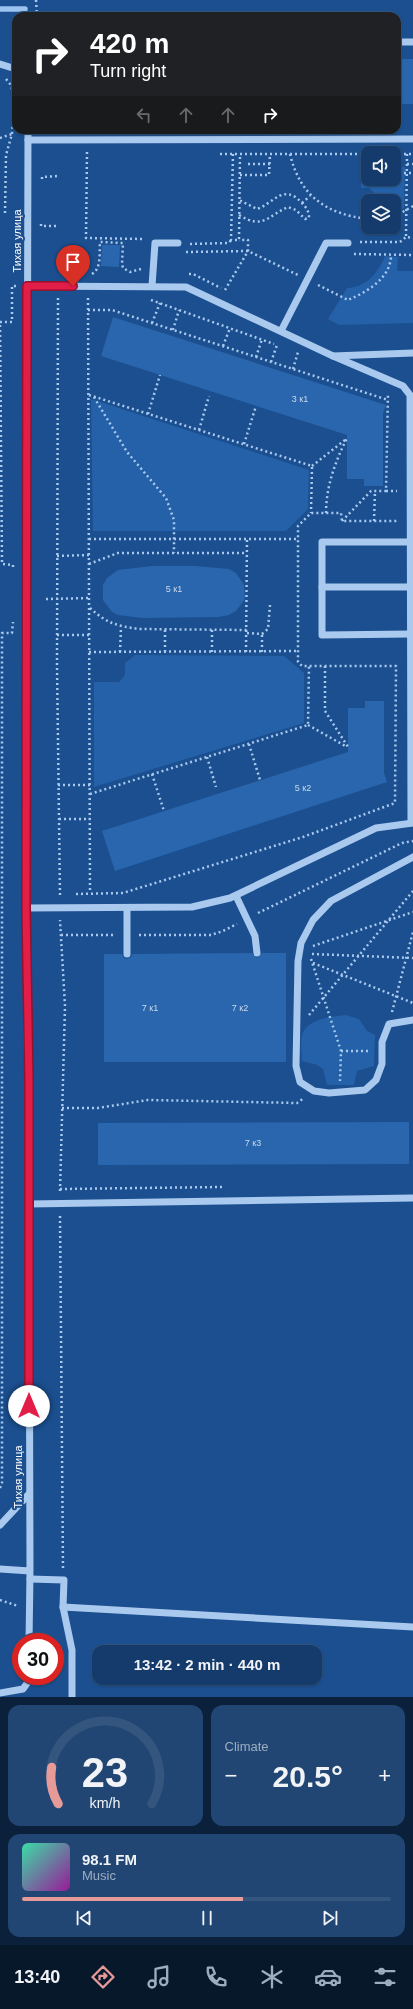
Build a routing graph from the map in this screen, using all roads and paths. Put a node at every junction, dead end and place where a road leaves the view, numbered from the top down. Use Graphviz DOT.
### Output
graph roads {
  1 [pos="36,0"];
  2 [pos="37,12"];
  3 [pos="401,42"];
  4 [pos="413,42"];
  5 [pos="0,64"];
  6 [pos="12,68"];
  7 [pos="2,75"];
  8 [pos="12,89"];
  9 [pos="12,134"];
  10 [pos="28,134"];
  11 [pos="0,138"];
  12 [pos="28,140"];
  13 [pos="413,140"];
  14 [pos="87,141"];
  15 [pos="220,154"];
  16 [pos="233,154"];
  17 [pos="240,154"];
  18 [pos="270,154"];
  19 [pos="290,154"];
  20 [pos="361,154"];
  21 [pos="401,154"];
  22 [pos="407,154"];
  23 [pos="413,154"];
  24 [pos="248,164"];
  25 [pos="270,164"];
  26 [pos="407,164"];
  27 [pos="413,164"];
  28 [pos="401,173"];
  29 [pos="407,173"];
  30 [pos="413,173"];
  31 [pos="240,175"];
  32 [pos="59,176"];
  33 [pos="42,184"];
  34 [pos="310,196"];
  35 [pos="239,200"];
  36 [pos="302,203"];
  37 [pos="413,206"];
  38 [pos="406,210"];
  39 [pos="5,213"];
  40 [pos="401,213"];
  41 [pos="239,215"];
  42 [pos="361,218"];
  43 [pos="41,219"];
  44 [pos="59,226"];
  45 [pos="406,237"];
  46 [pos="413,238"];
  47 [pos="144,239"];
  48 [pos="150,239"];
  49 [pos="231,240"];
  50 [pos="238,240"];
  51 [pos="363,242"];
  52 [pos="178,243"];
  53 [pos="348,243"];
  54 [pos="192,244"];
  55 [pos="143,247"];
  56 [pos="248,251"];
  57 [pos="180,253"];
  58 [pos="348,254"];
  59 [pos="391,255"];
  60 [pos="413,255"];
  61 [pos="143,262"];
  62 [pos="187,274"];
  63 [pos="88,275"];
  64 [pos="308,279"];
  65 [pos="27,286"];
  66 [pos="88,286"];
  67 [pos="152,286"];
  68 [pos="225,290"];
  69 [pos="232,293"];
  70 [pos="58,297"];
  71 [pos="146,298"];
  72 [pos="160,303"];
  73 [pos="88,310"];
  74 [pos="179,310"];
  75 [pos="152,323"];
  76 [pos="230,328"];
  77 [pos="173,330"];
  78 [pos="280,331"];
  79 [pos="262,339"];
  80 [pos="277,345"];
  81 [pos="223,346"];
  82 [pos="284,347"];
  83 [pos="291,350"];
  84 [pos="298,352"];
  85 [pos="413,353"];
  86 [pos="305,355"];
  87 [pos="333,356"];
  88 [pos="256,357"];
  89 [pos="271,362"];
  90 [pos="293,369"];
  91 [pos="160,375"];
  92 [pos="388,386"];
  93 [pos="89,395"];
  94 [pos="209,396"];
  95 [pos="94,397"];
  96 [pos="388,400"];
  97 [pos="412,403"];
  98 [pos="256,406"];
  99 [pos="148,414"];
  100 [pos="199,430"];
  101 [pos="244,444"];
  102 [pos="312,466"];
  103 [pos="397,484"];
  104 [pos="375,491"];
  105 [pos="386,491"];
  106 [pos="397,491"];
  107 [pos="397,498"];
  108 [pos="311,513"];
  109 [pos="326,513"];
  110 [pos="397,513"];
  111 [pos="412,513"];
  112 [pos="342,521"];
  113 [pos="374,521"];
  114 [pos="89,539"];
  115 [pos="175,539"];
  116 [pos="246,539"];
  117 [pos="298,539"];
  118 [pos="411,542"];
  119 [pos="174,553"];
  120 [pos="247,553"];
  121 [pos="89,555"];
  122 [pos="57,556"];
  123 [pos="89,564"];
  124 [pos="412,570"];
  125 [pos="13,572"];
  126 [pos="322,587"];
  127 [pos="411,587"];
  128 [pos="57,598"];
  129 [pos="90,598"];
  130 [pos="46,599"];
  131 [pos="270,605"];
  132 [pos="89,607"];
  133 [pos="412,609"];
  134 [pos="13,620"];
  135 [pos="121,627"];
  136 [pos="165,630"];
  137 [pos="212,630"];
  138 [pos="247,632"];
  139 [pos="262,634"];
  140 [pos="411,634"];
  141 [pos="57,635"];
  142 [pos="89,635"];
  143 [pos="298,651"];
  144 [pos="89,652"];
  145 [pos="120,652"];
  146 [pos="165,652"];
  147 [pos="212,652"];
  148 [pos="246,652"];
  149 [pos="262,652"];
  150 [pos="412,654"];
  151 [pos="309,666"];
  152 [pos="325,666"];
  153 [pos="308,725"];
  154 [pos="248,744"];
  155 [pos="207,757"];
  156 [pos="152,774"];
  157 [pos="260,780"];
  158 [pos="58,785"];
  159 [pos="90,785"];
  160 [pos="216,787"];
  161 [pos="412,789"];
  162 [pos="90,794"];
  163 [pos="164,811"];
  164 [pos="59,819"];
  165 [pos="90,819"];
  166 [pos="412,823"];
  167 [pos="413,857"];
  168 [pos="413,891"];
  169 [pos="90,893"];
  170 [pos="60,894"];
  171 [pos="67,894"];
  172 [pos="75,894"];
  173 [pos="236,896"];
  174 [pos="26,908"];
  175 [pos="60,908"];
  176 [pos="90,908"];
  177 [pos="127,908"];
  178 [pos="413,912"];
  179 [pos="389,920"];
  180 [pos="413,932"];
  181 [pos="300,950"];
  182 [pos="256,953"];
  183 [pos="127,954"];
  184 [pos="359,956"];
  185 [pos="406,958"];
  186 [pos="413,958"];
  187 [pos="313,963"];
  188 [pos="343,975"];
  189 [pos="396,996"];
  190 [pos="324,998"];
  191 [pos="413,1003"];
  192 [pos="413,1020"];
  193 [pos="389,1024"];
  194 [pos="297,1030"];
  195 [pos="340,1050"];
  196 [pos="382,1051"];
  197 [pos="314,1091"];
  198 [pos="340,1092"];
  199 [pos="62,1108"];
  200 [pos="413,1198"];
  201 [pos="29,1204"];
  202 [pos="60,1204"];
  203 [pos="0,1488"];
  204 [pos="29,1494"];
  205 [pos="0,1525"];
  206 [pos="0,1569"];
  207 [pos="30,1571"];
  208 [pos="30,1579"];
  209 [pos="64,1580"];
  210 [pos="63,1607"];
  211 [pos="413,1627"];
  212 [pos="29,1633"];
  213 [pos="26,1685"];
  214 [pos="0,1693"];
  215 [pos="72,1697"];
  1 -- 2 [label="path"];
  3 -- 4 [label="street"];
  5 -- 6 [label="street"];
  7 -- 8 [label="path"];
  9 -- 11 [label="path"];
  9 -- 39 [label="path"];
  10 -- 12 [label="street, Тихая улица"];
  12 -- 14 [label="street"];
  12 -- 65 [label="street, Тихая улица"];
  13 -- 14 [label="street"];
  14 -- 47 [label="path"];
  15 -- 16 [label="path"];
  16 -- 17 [label="path"];
  16 -- 49 [label="path"];
  17 -- 18 [label="path"];
  17 -- 31 [label="path"];
  18 -- 19 [label="path"];
  18 -- 25 [label="path"];
  19 -- 20 [label="path"];
  19 -- 34 [label="path"];
  21 -- 22 [label="path"];
  22 -- 23 [label="path"];
  22 -- 26 [label="path"];
  24 -- 25 [label="path"];
  25 -- 31 [label="path"];
  26 -- 27 [label="path"];
  26 -- 29 [label="path"];
  28 -- 29 [label="path"];
  29 -- 30 [label="path"];
  29 -- 38 [label="path"];
  31 -- 35 [label="path"];
  32 -- 33 [label="path"];
  34 -- 36 [label="path"];
  34 -- 42 [label="path"];
  35 -- 36 [label="path"];
  35 -- 41 [label="path"];
  36 -- 41 [label="path"];
  37 -- 38 [label="path"];
  38 -- 40 [label="path"];
  38 -- 45 [label="path"];
  41 -- 50 [label="path"];
  43 -- 44 [label="path"];
  45 -- 46 [label="path"];
  45 -- 51 [label="path"];
  47 -- 48 [label="path"];
  47 -- 55 [label="path"];
  49 -- 50 [label="path"];
  49 -- 54 [label="path"];
  50 -- 56 [label="path"];
  52 -- 67 [label="street"];
  53 -- 64 [label="street"];
  56 -- 57 [label="path"];
  56 -- 64 [label="path"];
  56 -- 68 [label="path"];
  58 -- 59 [label="path"];
  59 -- 60 [label="path"];
  59 -- 64 [label="path"];
  61 -- 63 [label="path"];
  62 -- 68 [label="path"];
  64 -- 78 [label="street"];
  65 -- 66 [label="street"];
  65 -- 125 [label="path"];
  65 -- 174 [label="street, Тихая улица"];
  66 -- 67 [label="street"];
  66 -- 73 [label="path"];
  67 -- 78 [label="street"];
  68 -- 69 [label="path"];
  70 -- 122 [label="path"];
  71 -- 72 [label="path"];
  72 -- 74 [label="path"];
  72 -- 75 [label="path"];
  73 -- 75 [label="path"];
  73 -- 93 [label="path"];
  74 -- 76 [label="path"];
  74 -- 77 [label="path"];
  75 -- 77 [label="path"];
  76 -- 79 [label="path"];
  76 -- 81 [label="path"];
  77 -- 81 [label="path"];
  78 -- 87 [label="street"];
  79 -- 80 [label="path"];
  79 -- 88 [label="path"];
  80 -- 82 [label="path"];
  80 -- 89 [label="path"];
  81 -- 88 [label="path"];
  83 -- 84 [label="path"];
  84 -- 86 [label="path"];
  84 -- 90 [label="path"];
  85 -- 87 [label="street"];
  87 -- 97 [label="street"];
  88 -- 89 [label="path"];
  89 -- 90 [label="path"];
  90 -- 96 [label="path"];
  91 -- 99 [label="path"];
  92 -- 96 [label="path"];
  93 -- 95 [label="path"];
  93 -- 114 [label="path"];
  94 -- 100 [label="path"];
  95 -- 99 [label="path"];
  95 -- 115 [label="path"];
  96 -- 105 [label="path"];
  97 -- 111 [label="street"];
  98 -- 101 [label="path"];
  99 -- 100 [label="path"];
  100 -- 101 [label="path"];
  101 -- 102 [label="path"];
  102 -- 108 [label="path"];
  102 -- 109 [label="path"];
  103 -- 106 [label="path"];
  104 -- 105 [label="path"];
  104 -- 112 [label="path"];
  104 -- 113 [label="path"];
  105 -- 106 [label="path"];
  106 -- 107 [label="path"];
  108 -- 109 [label="path"];
  108 -- 117 [label="path"];
  109 -- 112 [label="path"];
  110 -- 113 [label="path"];
  111 -- 118 [label="street"];
  112 -- 113 [label="path"];
  114 -- 115 [label="path"];
  114 -- 121 [label="path"];
  115 -- 116 [label="path"];
  115 -- 119 [label="path"];
  116 -- 117 [label="path"];
  116 -- 120 [label="path"];
  117 -- 143 [label="path"];
  118 -- 124 [label="street"];
  118 -- 126 [label="street"];
  119 -- 120 [label="path"];
  119 -- 123 [label="path"];
  120 -- 138 [label="path"];
  121 -- 122 [label="path"];
  121 -- 123 [label="path"];
  122 -- 128 [label="path"];
  123 -- 129 [label="path"];
  124 -- 127 [label="street"];
  126 -- 127 [label="street"];
  126 -- 140 [label="street"];
  127 -- 133 [label="street"];
  128 -- 129 [label="path"];
  128 -- 130 [label="path"];
  128 -- 141 [label="path"];
  129 -- 132 [label="path"];
  131 -- 139 [label="path"];
  132 -- 135 [label="path"];
  132 -- 142 [label="path"];
  133 -- 140 [label="street"];
  134 -- 203 [label="path"];
  135 -- 136 [label="path"];
  135 -- 145 [label="path"];
  136 -- 137 [label="path"];
  136 -- 146 [label="path"];
  137 -- 138 [label="path"];
  137 -- 147 [label="path"];
  138 -- 139 [label="path"];
  138 -- 148 [label="path"];
  139 -- 149 [label="path"];
  140 -- 150 [label="street"];
  141 -- 142 [label="path"];
  141 -- 158 [label="path"];
  142 -- 144 [label="path"];
  143 -- 149 [label="path"];
  143 -- 151 [label="path"];
  144 -- 145 [label="path"];
  144 -- 159 [label="path"];
  145 -- 146 [label="path"];
  146 -- 147 [label="path"];
  147 -- 148 [label="path"];
  148 -- 149 [label="path"];
  150 -- 161 [label="street"];
  151 -- 152 [label="path"];
  151 -- 153 [label="path"];
  152 -- 153 [label="path"];
  152 -- 169 [label="path"];
  153 -- 154 [label="path"];
  154 -- 155 [label="path"];
  154 -- 157 [label="path"];
  155 -- 156 [label="path"];
  155 -- 160 [label="path"];
  156 -- 162 [label="path"];
  156 -- 163 [label="path"];
  158 -- 159 [label="path"];
  158 -- 164 [label="path"];
  159 -- 162 [label="path"];
  161 -- 166 [label="street"];
  162 -- 165 [label="path"];
  164 -- 165 [label="path"];
  164 -- 170 [label="path"];
  165 -- 169 [label="path"];
  166 -- 173 [label="street"];
  167 -- 181 [label="street"];
  168 -- 179 [label="path"];
  169 -- 172 [label="path"];
  169 -- 176 [label="path"];
  170 -- 171 [label="path"];
  170 -- 175 [label="path"];
  173 -- 177 [label="street"];
  173 -- 182 [label="street"];
  174 -- 175 [label="street"];
  174 -- 201 [label="street, Тихая улица"];
  175 -- 176 [label="street"];
  175 -- 199 [label="path"];
  176 -- 177 [label="street"];
  177 -- 183 [label="street"];
  178 -- 179 [label="path"];
  179 -- 181 [label="path"];
  179 -- 184 [label="path"];
  180 -- 185 [label="path"];
  181 -- 194 [label="street"];
  184 -- 185 [label="path"];
  184 -- 187 [label="path"];
  184 -- 188 [label="path"];
  185 -- 186 [label="path"];
  185 -- 189 [label="path"];
  187 -- 188 [label="path"];
  187 -- 190 [label="path"];
  188 -- 189 [label="path"];
  188 -- 190 [label="path"];
  189 -- 191 [label="path"];
  189 -- 193 [label="path"];
  190 -- 194 [label="path"];
  190 -- 195 [label="path"];
  192 -- 193 [label="street"];
  193 -- 196 [label="street"];
  194 -- 197 [label="street"];
  195 -- 196 [label="path"];
  195 -- 198 [label="path"];
  196 -- 198 [label="street"];
  197 -- 198 [label="street"];
  197 -- 199 [label="path"];
  199 -- 202 [label="path"];
  200 -- 202 [label="street"];
  201 -- 202 [label="street"];
  201 -- 204 [label="street, Тихая улица"];
  202 -- 209 [label="path"];
  204 -- 205 [label="street"];
  204 -- 207 [label="street, Тихая улица"];
  206 -- 207 [label="street"];
  207 -- 208 [label="street, Тихая улица"];
  208 -- 209 [label="street"];
  208 -- 212 [label="street, Тихая улица"];
  209 -- 210 [label="street"];
  210 -- 211 [label="street"];
  210 -- 215 [label="street"];
  213 -- 214 [label="street"];
}
